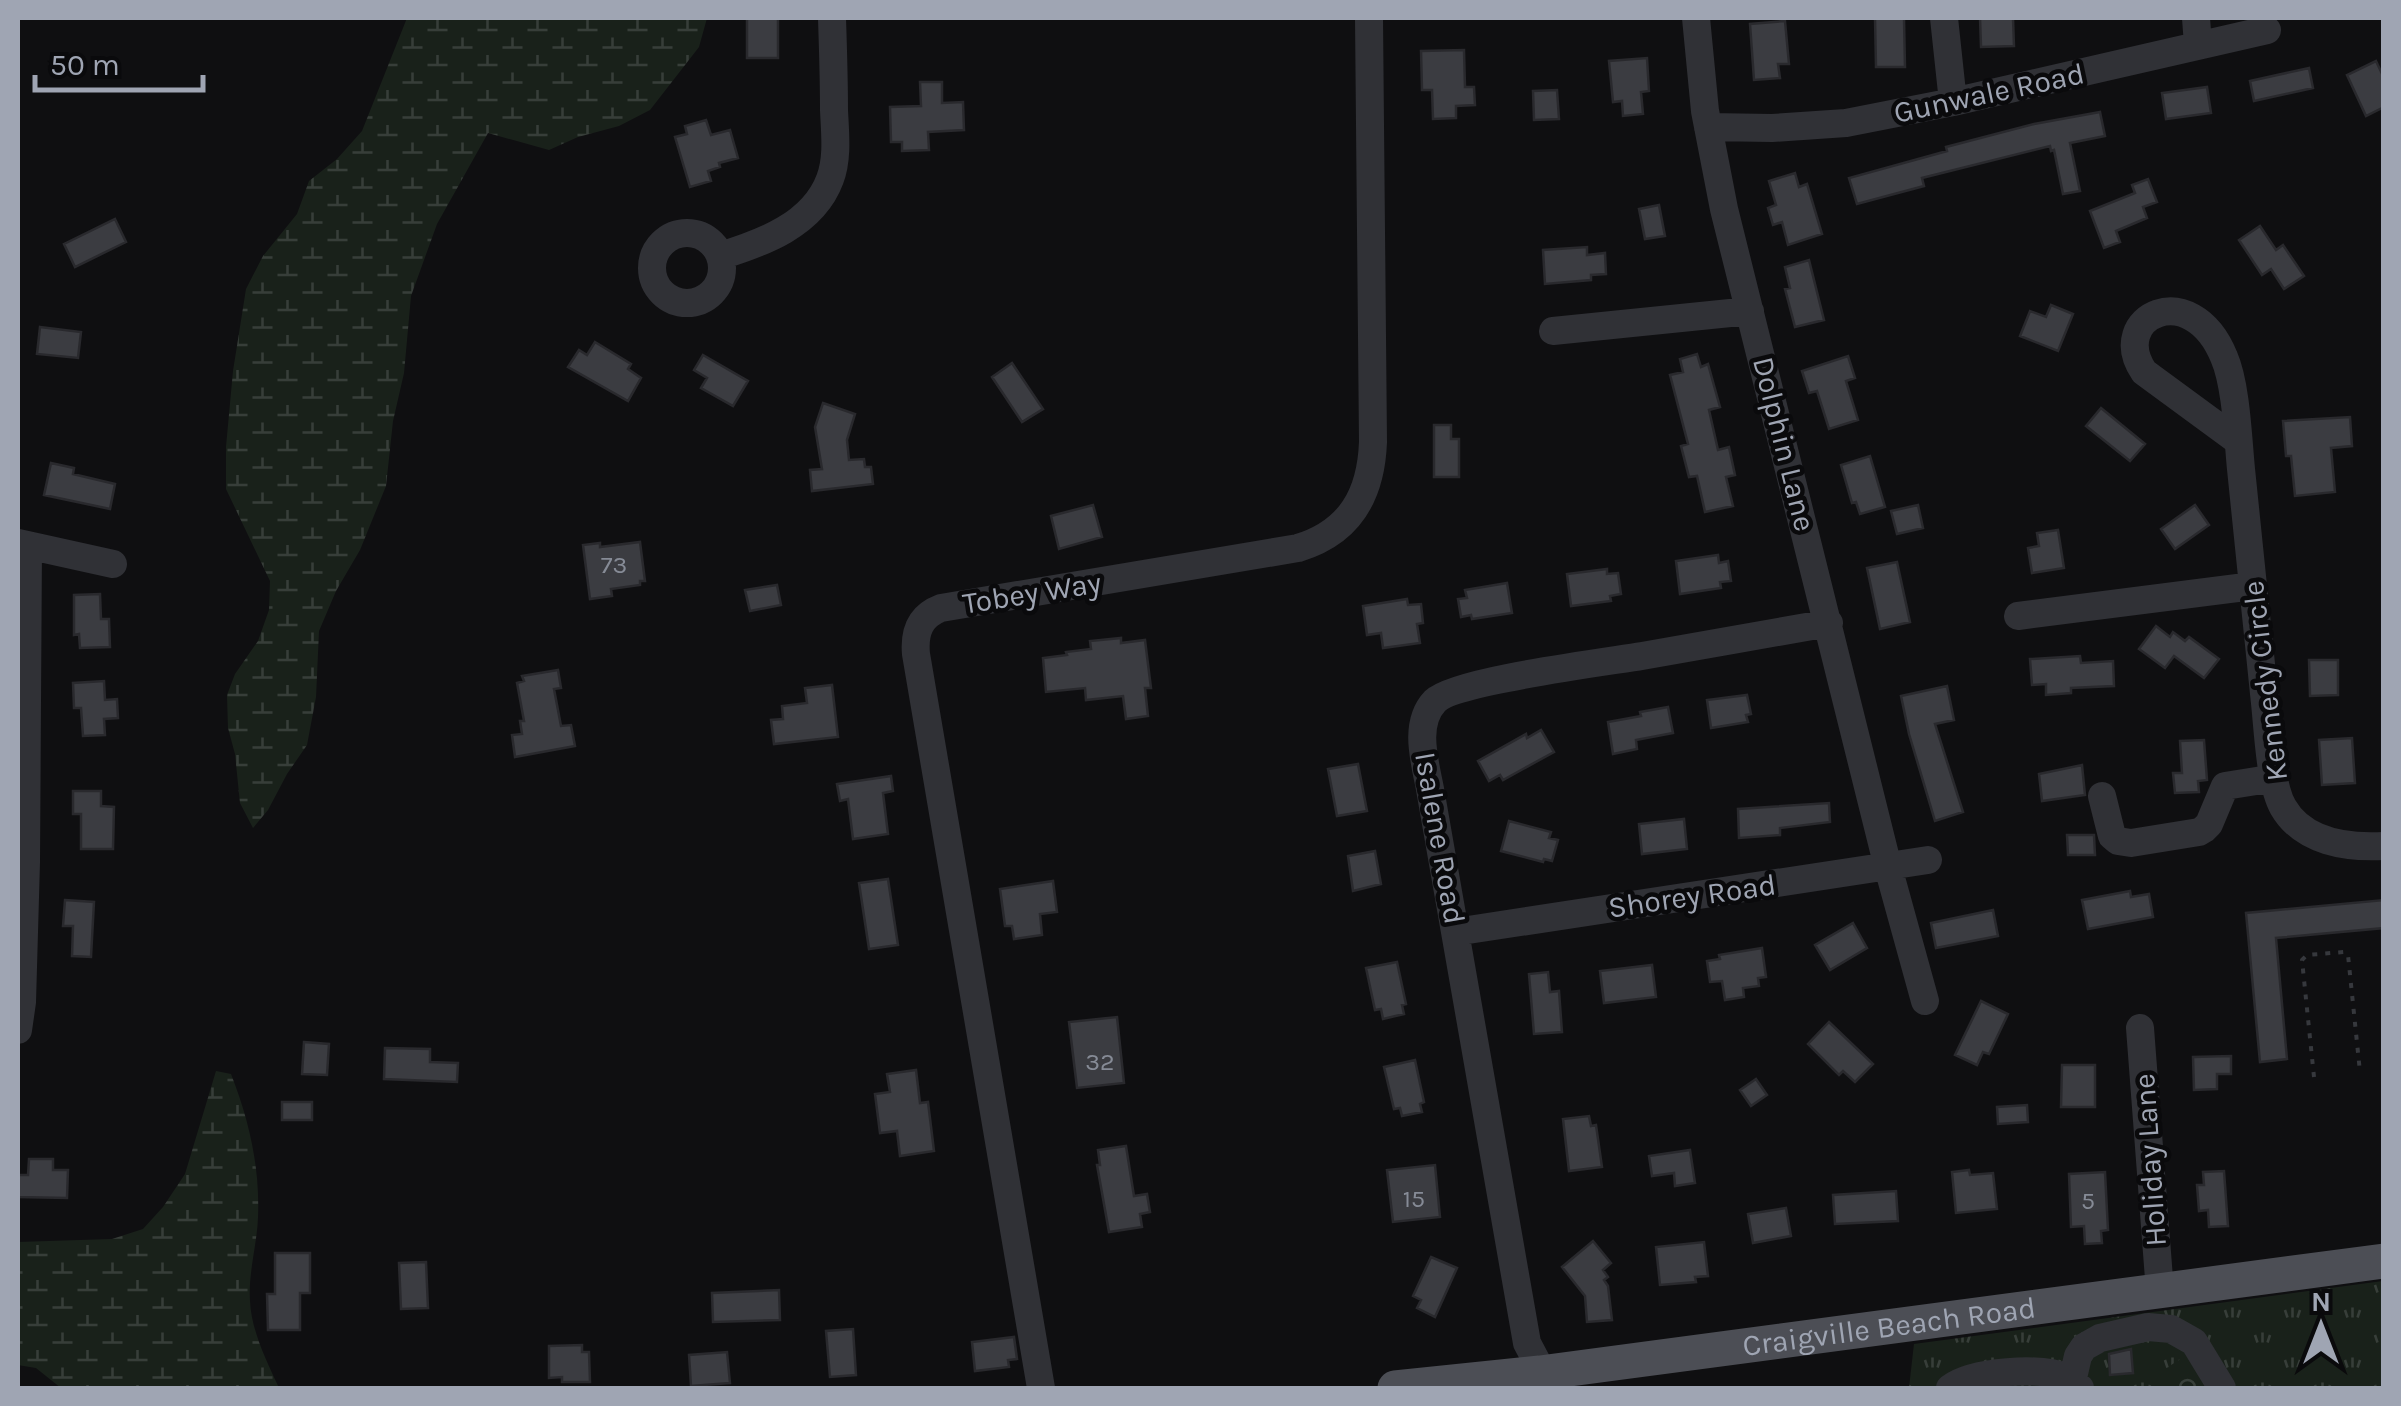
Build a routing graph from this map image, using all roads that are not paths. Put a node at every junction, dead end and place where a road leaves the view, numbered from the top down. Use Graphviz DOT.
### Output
graph roads {
  1 [pos="832,18"];
  2 [pos="1369,18"];
  3 [pos="1696,18"];
  4 [pos="1944,18"];
  5 [pos="2267,30"];
  6 [pos="2197,31"];
  7 [pos="1953,102"];
  8 [pos="1708,128"];
  9 [pos="720,256"];
  10 [pos="1750,311"];
  11 [pos="1553,331"];
  12 [pos="2238,441"];
  13 [pos="23,545"];
  14 [pos="113,564"];
  15 [pos="2254,586"];
  16 [pos="2018,616"];
  17 [pos="1829,623"];
  18 [pos="2275,778"];
  19 [pos="2102,796"];
  20 [pos="2384,846"];
  21 [pos="1928,860"];
  22 [pos="1888,867"];
  23 [pos="1456,932"];
  24 [pos="1924,1001"];
  25 [pos="2140,1028"];
  26 [pos="18,1030"];
  27 [pos="2384,1261"];
  28 [pos="2160,1292"];
  29 [pos="1542,1381"];
  30 [pos="2076,1385"];
  31 [pos="1042,1388"];
  32 [pos="1395,1388"];
  33 [pos="1950,1388"];
  34 [pos="2222,1388"];
  1 -- 9 [label="street"];
  2 -- 31 [label="street, Tobey Way"];
  3 -- 8 [label="street, Dolphin Lane"];
  4 -- 7 [label="street"];
  5 -- 6 [label="street, Gunwale Road"];
  6 -- 7 [label="street, Gunwale Road"];
  7 -- 8 [label="street, Gunwale Road"];
  8 -- 10 [label="street, Dolphin Lane"];
  10 -- 11 [label="street"];
  10 -- 17 [label="street, Dolphin Lane"];
  12 -- 12 [label="street, Kennedy Circle"];
  12 -- 15 [label="street, Kennedy Circle"];
  13 -- 14 [label="street"];
  13 -- 26 [label="street"];
  15 -- 16 [label="street"];
  15 -- 18 [label="street, Kennedy Circle"];
  17 -- 22 [label="street, Dolphin Lane"];
  17 -- 23 [label="street, Isalene Road"];
  18 -- 19 [label="street"];
  18 -- 20 [label="street, Kennedy Circle"];
  21 -- 22 [label="street, Shorey Road"];
  22 -- 23 [label="street, Shorey Road"];
  22 -- 24 [label="street, Dolphin Lane"];
  23 -- 29 [label="street, Isalene Road"];
  25 -- 28 [label="street, Holiday Lane"];
  27 -- 28 [label="main road, Craigville Beach Road"];
  28 -- 29 [label="main road, Craigville Beach Road"];
  29 -- 32 [label="main road, Craigville Beach Road"];
  30 -- 33 [label="street"];
  30 -- 34 [label="street"];
}
